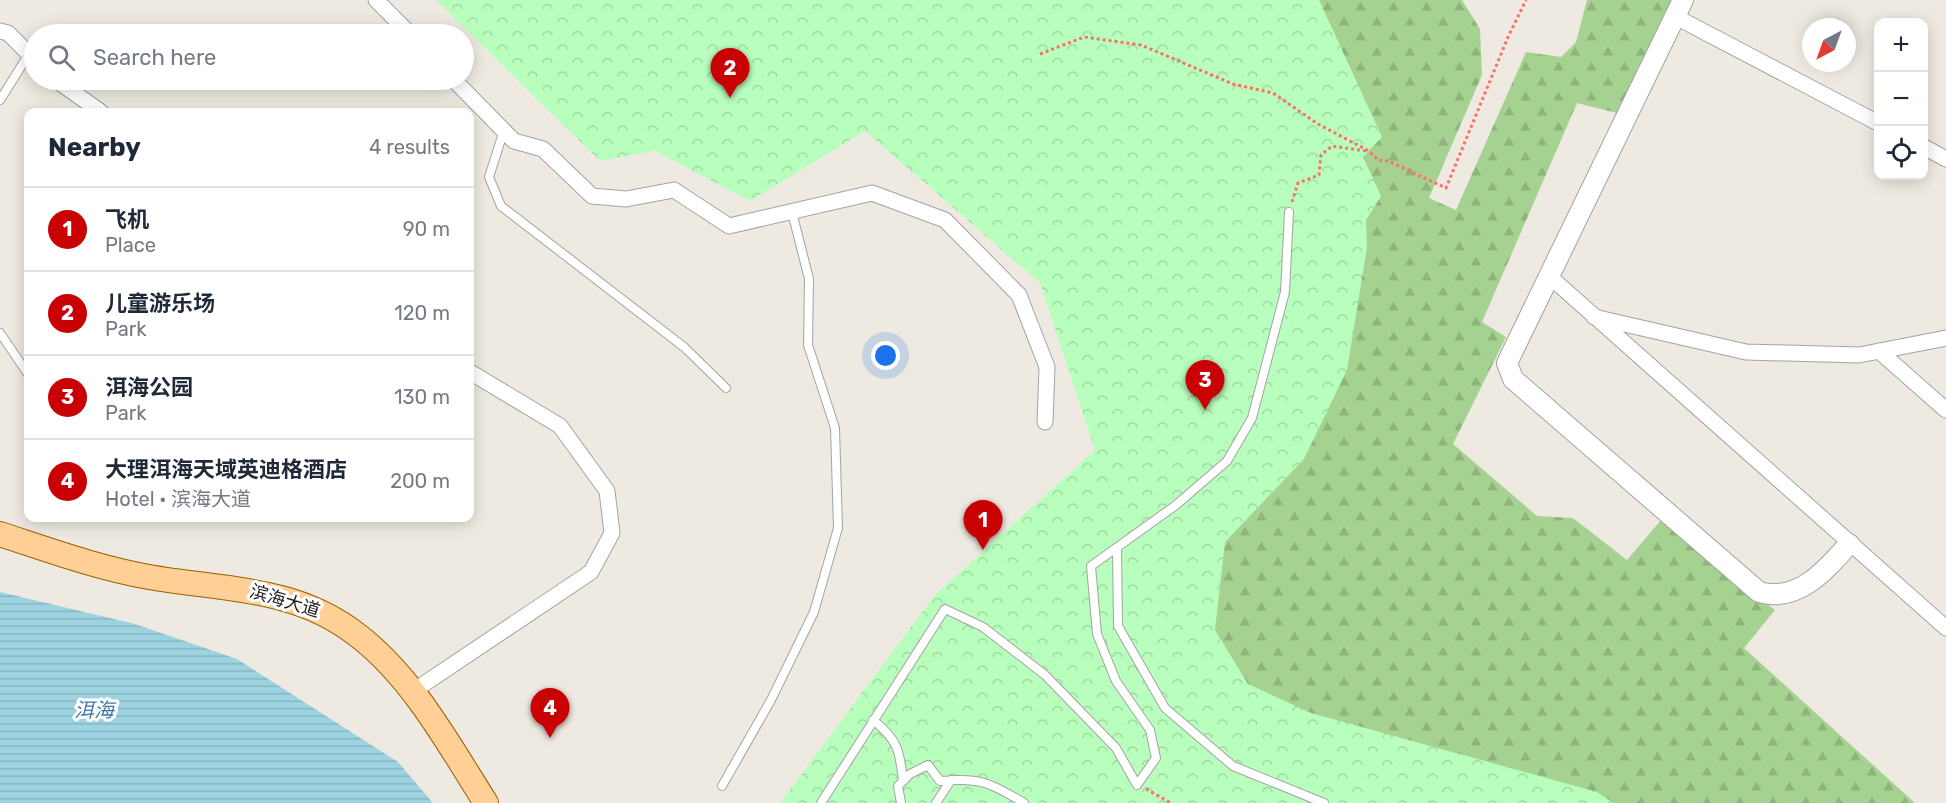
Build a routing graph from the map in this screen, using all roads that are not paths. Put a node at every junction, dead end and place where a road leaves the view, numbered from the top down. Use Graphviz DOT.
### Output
graph roads {
  1 [pos="376,0"];
  2 [pos="1680,9"];
  3 [pos="400,24"];
  4 [pos="0,31"];
  5 [pos="24,48"];
  6 [pos="24,67"];
  7 [pos="70,90"];
  8 [pos="464,90"];
  9 [pos="0,100"];
  10 [pos="95,108"];
  11 [pos="1874,121"];
  12 [pos="504,130"];
  13 [pos="1928,150"];
  14 [pos="1946,159"];
  15 [pos="792,212"];
  16 [pos="1289,212"];
  17 [pos="1548,275"];
  18 [pos="1591,316"];
  19 [pos="0,333"];
  20 [pos="1946,338"];
  21 [pos="1879,351"];
  22 [pos="24,368"];
  23 [pos="474,374"];
  24 [pos="726,388"];
  25 [pos="1946,410"];
  26 [pos="1045,422"];
  27 [pos="0,534"];
  28 [pos="1849,544"];
  29 [pos="1117,548"];
  30 [pos="1946,628"];
  31 [pos="412,692"];
  32 [pos="873,720"];
  33 [pos="951,780"];
  34 [pos="903,781"];
  35 [pos="722,786"];
  36 [pos="486,803"];
  37 [pos="821,803"];
  38 [pos="901,803"];
  39 [pos="936,803"];
  40 [pos="1024,803"];
  41 [pos="1323,803"];
  1 -- 3 [label="street"];
  2 -- 11 [label="street"];
  2 -- 17 [label="street"];
  4 -- 5 [label="street"];
  6 -- 9 [label="lane"];
  7 -- 10 [label="street"];
  8 -- 12 [label="street"];
  12 -- 15 [label="street"];
  12 -- 24 [label="lane"];
  13 -- 14 [label="street"];
  15 -- 26 [label="street"];
  15 -- 35 [label="lane"];
  16 -- 29 [label="lane"];
  17 -- 18 [label="street"];
  17 -- 28 [label="street"];
  18 -- 21 [label="street"];
  18 -- 28 [label="street"];
  19 -- 22 [label="lane"];
  20 -- 21 [label="street"];
  21 -- 25 [label="street"];
  23 -- 31 [label="street"];
  27 -- 31 [label="main road, 滨海大道"];
  28 -- 30 [label="street"];
  29 -- 32 [label="lane"];
  29 -- 41 [label="lane"];
  31 -- 36 [label="main road, 滨海大道"];
  32 -- 34 [label="lane"];
  32 -- 37 [label="lane"];
  33 -- 34 [label="lane"];
  33 -- 39 [label="lane"];
  33 -- 40 [label="lane"];
  34 -- 38 [label="lane"];
}
